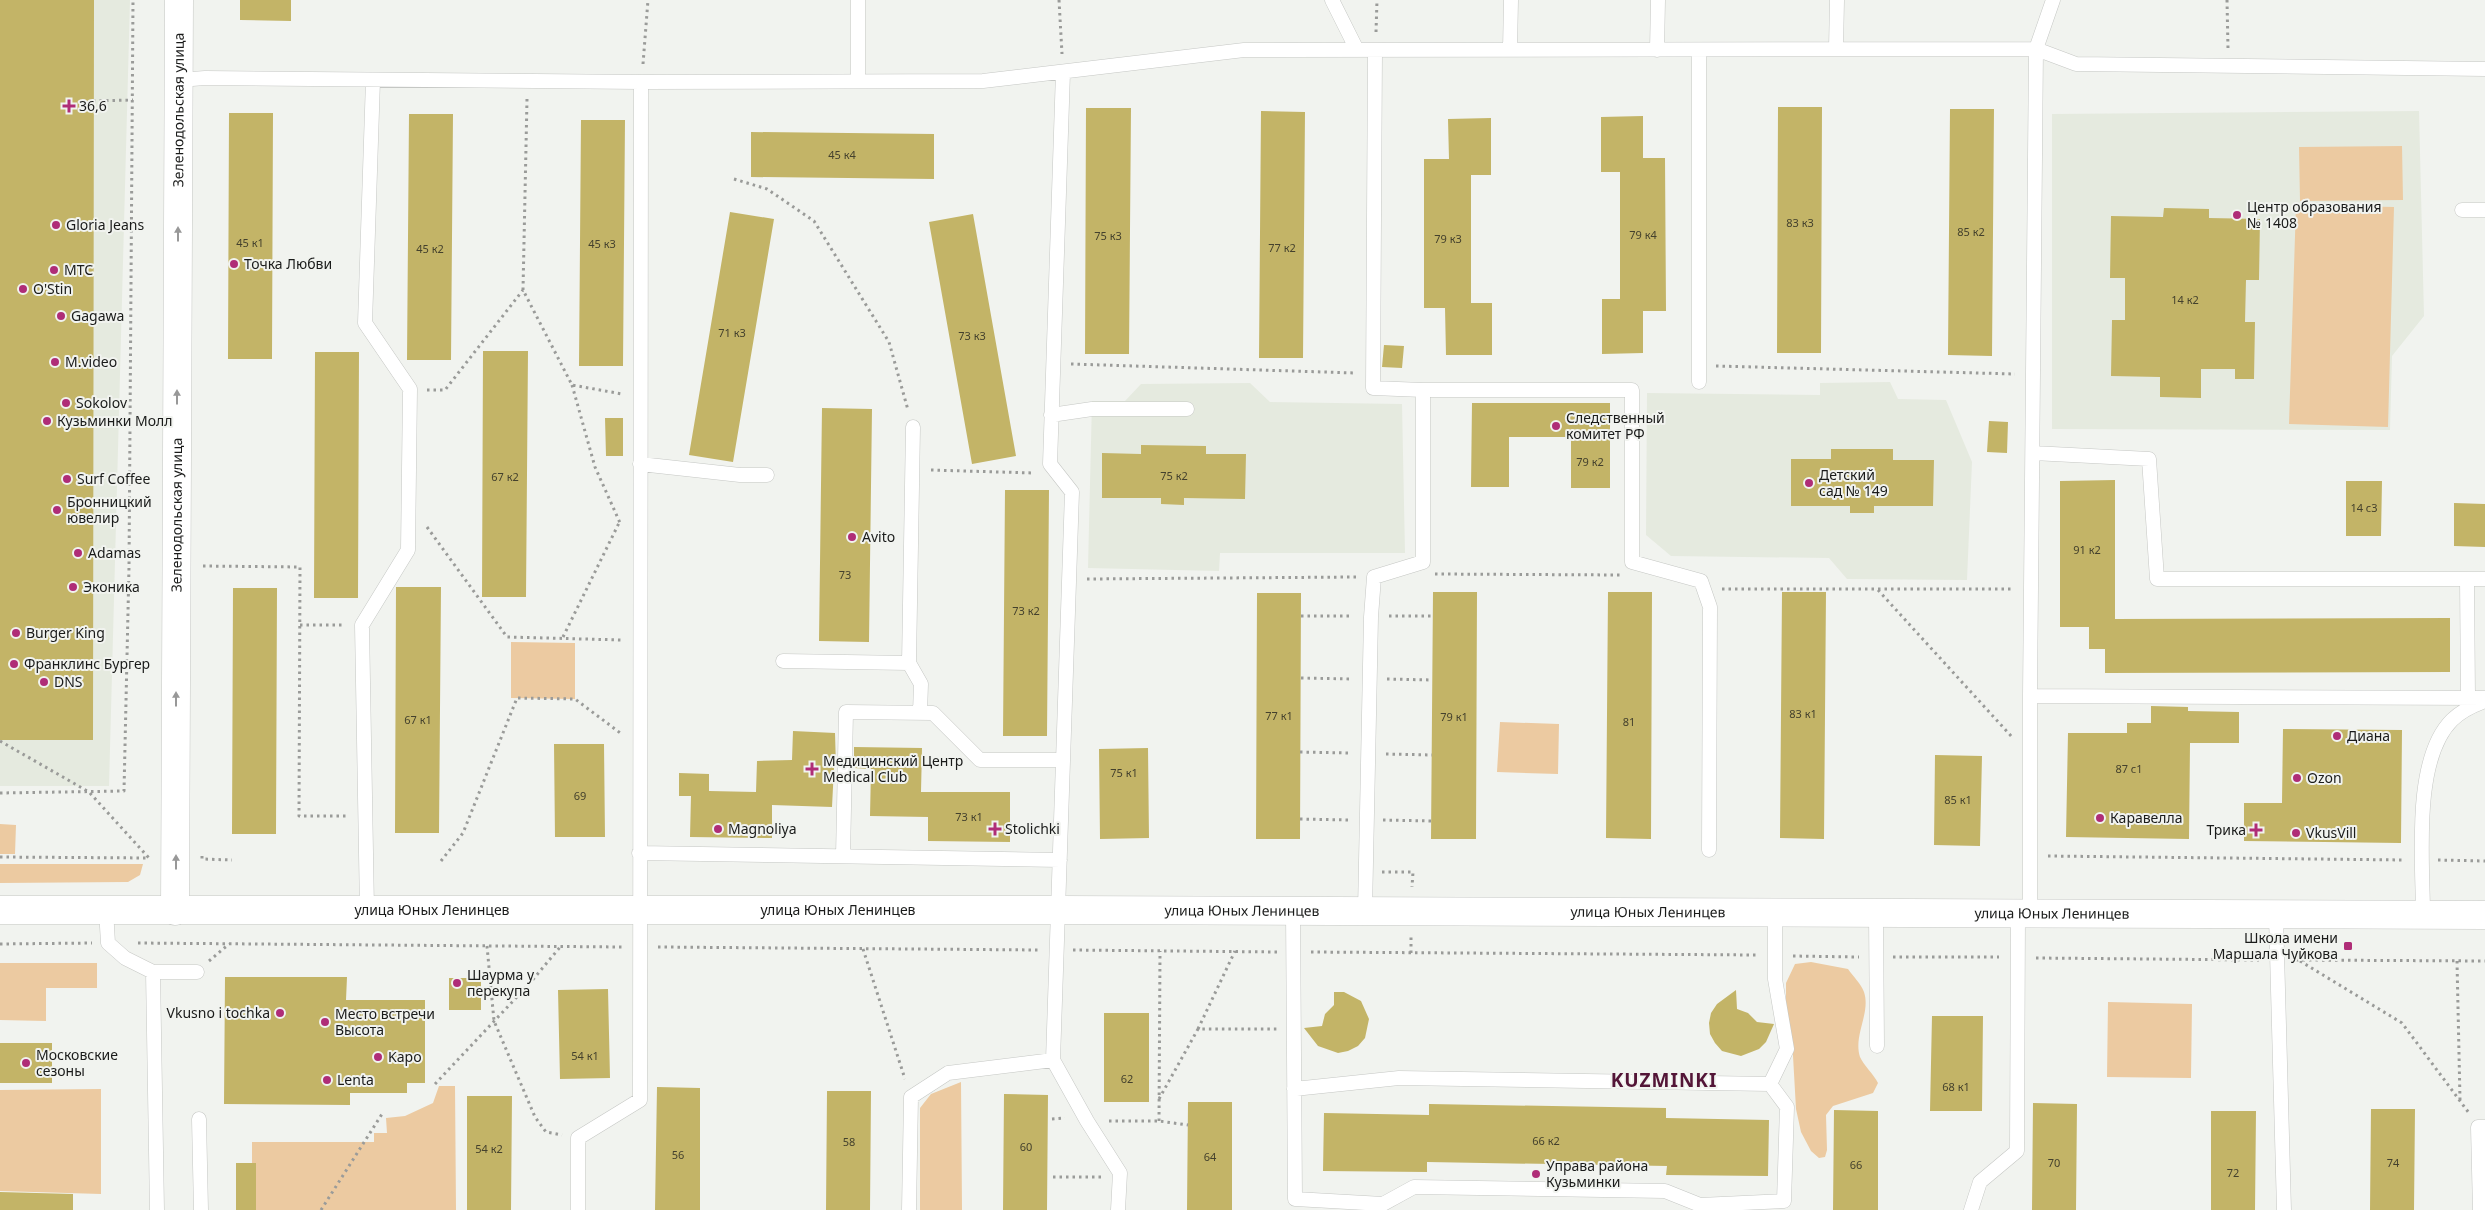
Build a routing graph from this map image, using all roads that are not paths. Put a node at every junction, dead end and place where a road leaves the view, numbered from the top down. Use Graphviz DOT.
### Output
graph roads {
  1 [pos="179,0"];
  2 [pos="858,0"];
  3 [pos="1332,0"];
  4 [pos="1511,0"];
  5 [pos="1658,0"];
  6 [pos="1837,0"];
  7 [pos="2053,0"];
  8 [pos="2036,49"];
  9 [pos="1357,50"];
  10 [pos="1375,50"];
  11 [pos="1510,50"];
  12 [pos="1657,50"];
  13 [pos="1699,50"];
  14 [pos="1836,50"];
  15 [pos="2485,69"];
  16 [pos="1063,72"];
  17 [pos="179,80"];
  18 [pos="373,80"];
  19 [pos="641,82"];
  20 [pos="858,82"];
  21 [pos="2462,210"];
  22 [pos="2485,210"];
  23 [pos="1699,382"];
  24 [pos="1423,390"];
  25 [pos="1187,409"];
  26 [pos="1051,415"];
  27 [pos="913,427"];
  28 [pos="2033,453"];
  29 [pos="640,464"];
  30 [pos="767,475"];
  31 [pos="2467,578"];
  32 [pos="2485,579"];
  33 [pos="783,662"];
  34 [pos="909,663"];
  35 [pos="2030,696"];
  36 [pos="2468,698"];
  37 [pos="2485,700"];
  38 [pos="920,713"];
  39 [pos="1063,760"];
  40 [pos="1709,850"];
  41 [pos="639,853"];
  42 [pos="843,856"];
  43 [pos="1060,860"];
  44 [pos="0,910"];
  45 [pos="106,910"];
  46 [pos="367,910"];
  47 [pos="639,910"];
  48 [pos="1058,910"];
  49 [pos="176,911"];
  50 [pos="1293,911"];
  51 [pos="1365,911"];
  52 [pos="1775,913"];
  53 [pos="1876,913"];
  54 [pos="2024,914"];
  55 [pos="2423,915"];
  56 [pos="2485,915"];
  57 [pos="2276,916"];
  58 [pos="153,972"];
  59 [pos="197,972"];
  60 [pos="1876,1046"];
  61 [pos="1053,1060"];
  62 [pos="1770,1084"];
  63 [pos="1294,1089"];
  64 [pos="199,1120"];
  65 [pos="2480,1123"];
  66 [pos="157,1210"];
  67 [pos="201,1210"];
  68 [pos="578,1210"];
  69 [pos="909,1210"];
  70 [pos="1118,1210"];
  71 [pos="1971,1210"];
  72 [pos="2284,1210"];
  73 [pos="2480,1210"];
  1 -- 17 [label="main road, Зеленодольская улица"];
  2 -- 20 [label="lane"];
  3 -- 9 [label="lane"];
  4 -- 11 [label="lane"];
  5 -- 12 [label="lane"];
  6 -- 14 [label="lane"];
  7 -- 8 [label="lane"];
  8 -- 14 [label="lane"];
  8 -- 15 [label="lane"];
  8 -- 28 [label="lane"];
  9 -- 10 [label="lane"];
  9 -- 16 [label="lane"];
  10 -- 11 [label="lane"];
  10 -- 24 [label="lane"];
  11 -- 12 [label="lane"];
  12 -- 13 [label="lane"];
  13 -- 14 [label="lane"];
  13 -- 23 [label="lane"];
  16 -- 20 [label="lane"];
  16 -- 26 [label="lane"];
  17 -- 18 [label="lane"];
  49 -- 17 [label="main road, Зеленодольская улица, one-way"];
  18 -- 19 [label="lane"];
  18 -- 46 [label="lane"];
  19 -- 20 [label="lane"];
  19 -- 29 [label="lane"];
  21 -- 22 [label="lane"];
  24 -- 40 [label="lane"];
  24 -- 51 [label="lane"];
  25 -- 26 [label="lane"];
  26 -- 39 [label="lane"];
  27 -- 34 [label="lane"];
  28 -- 31 [label="lane"];
  28 -- 35 [label="lane"];
  29 -- 30 [label="lane"];
  29 -- 41 [label="lane"];
  31 -- 32 [label="lane"];
  31 -- 36 [label="lane"];
  33 -- 34 [label="lane"];
  34 -- 38 [label="lane"];
  35 -- 36 [label="lane"];
  35 -- 54 [label="lane"];
  36 -- 37 [label="lane"];
  37 -- 55 [label="lane"];
  38 -- 39 [label="lane"];
  38 -- 42 [label="lane"];
  39 -- 43 [label="lane"];
  41 -- 42 [label="lane"];
  41 -- 47 [label="lane"];
  42 -- 43 [label="lane"];
  43 -- 48 [label="lane"];
  44 -- 45 [label="main road, улица Юных Ленинцев"];
  45 -- 49 [label="main road, улица Юных Ленинцев"];
  45 -- 58 [label="lane"];
  46 -- 47 [label="main road, улица Юных Ленинцев"];
  46 -- 49 [label="main road, улица Юных Ленинцев"];
  47 -- 48 [label="main road, улица Юных Ленинцев"];
  47 -- 68 [label="lane"];
  48 -- 50 [label="main road, улица Юных Ленинцев"];
  48 -- 61 [label="lane"];
  50 -- 51 [label="main road, улица Юных Ленинцев"];
  50 -- 63 [label="lane"];
  51 -- 52 [label="main road, улица Юных Ленинцев"];
  52 -- 53 [label="main road, улица Юных Ленинцев"];
  52 -- 62 [label="lane"];
  53 -- 54 [label="main road, улица Юных Ленинцев"];
  53 -- 60 [label="lane"];
  54 -- 57 [label="main road, улица Юных Ленинцев"];
  54 -- 71 [label="lane"];
  55 -- 56 [label="main road, улица Юных Ленинцев"];
  55 -- 57 [label="main road, улица Юных Ленинцев"];
  57 -- 72 [label="lane"];
  58 -- 59 [label="lane"];
  58 -- 66 [label="lane"];
  61 -- 69 [label="lane"];
  61 -- 70 [label="lane"];
  62 -- 63 [label="lane"];
  62 -- 63 [label="lane"];
  64 -- 67 [label="lane"];
  65 -- 73 [label="lane"];
}
